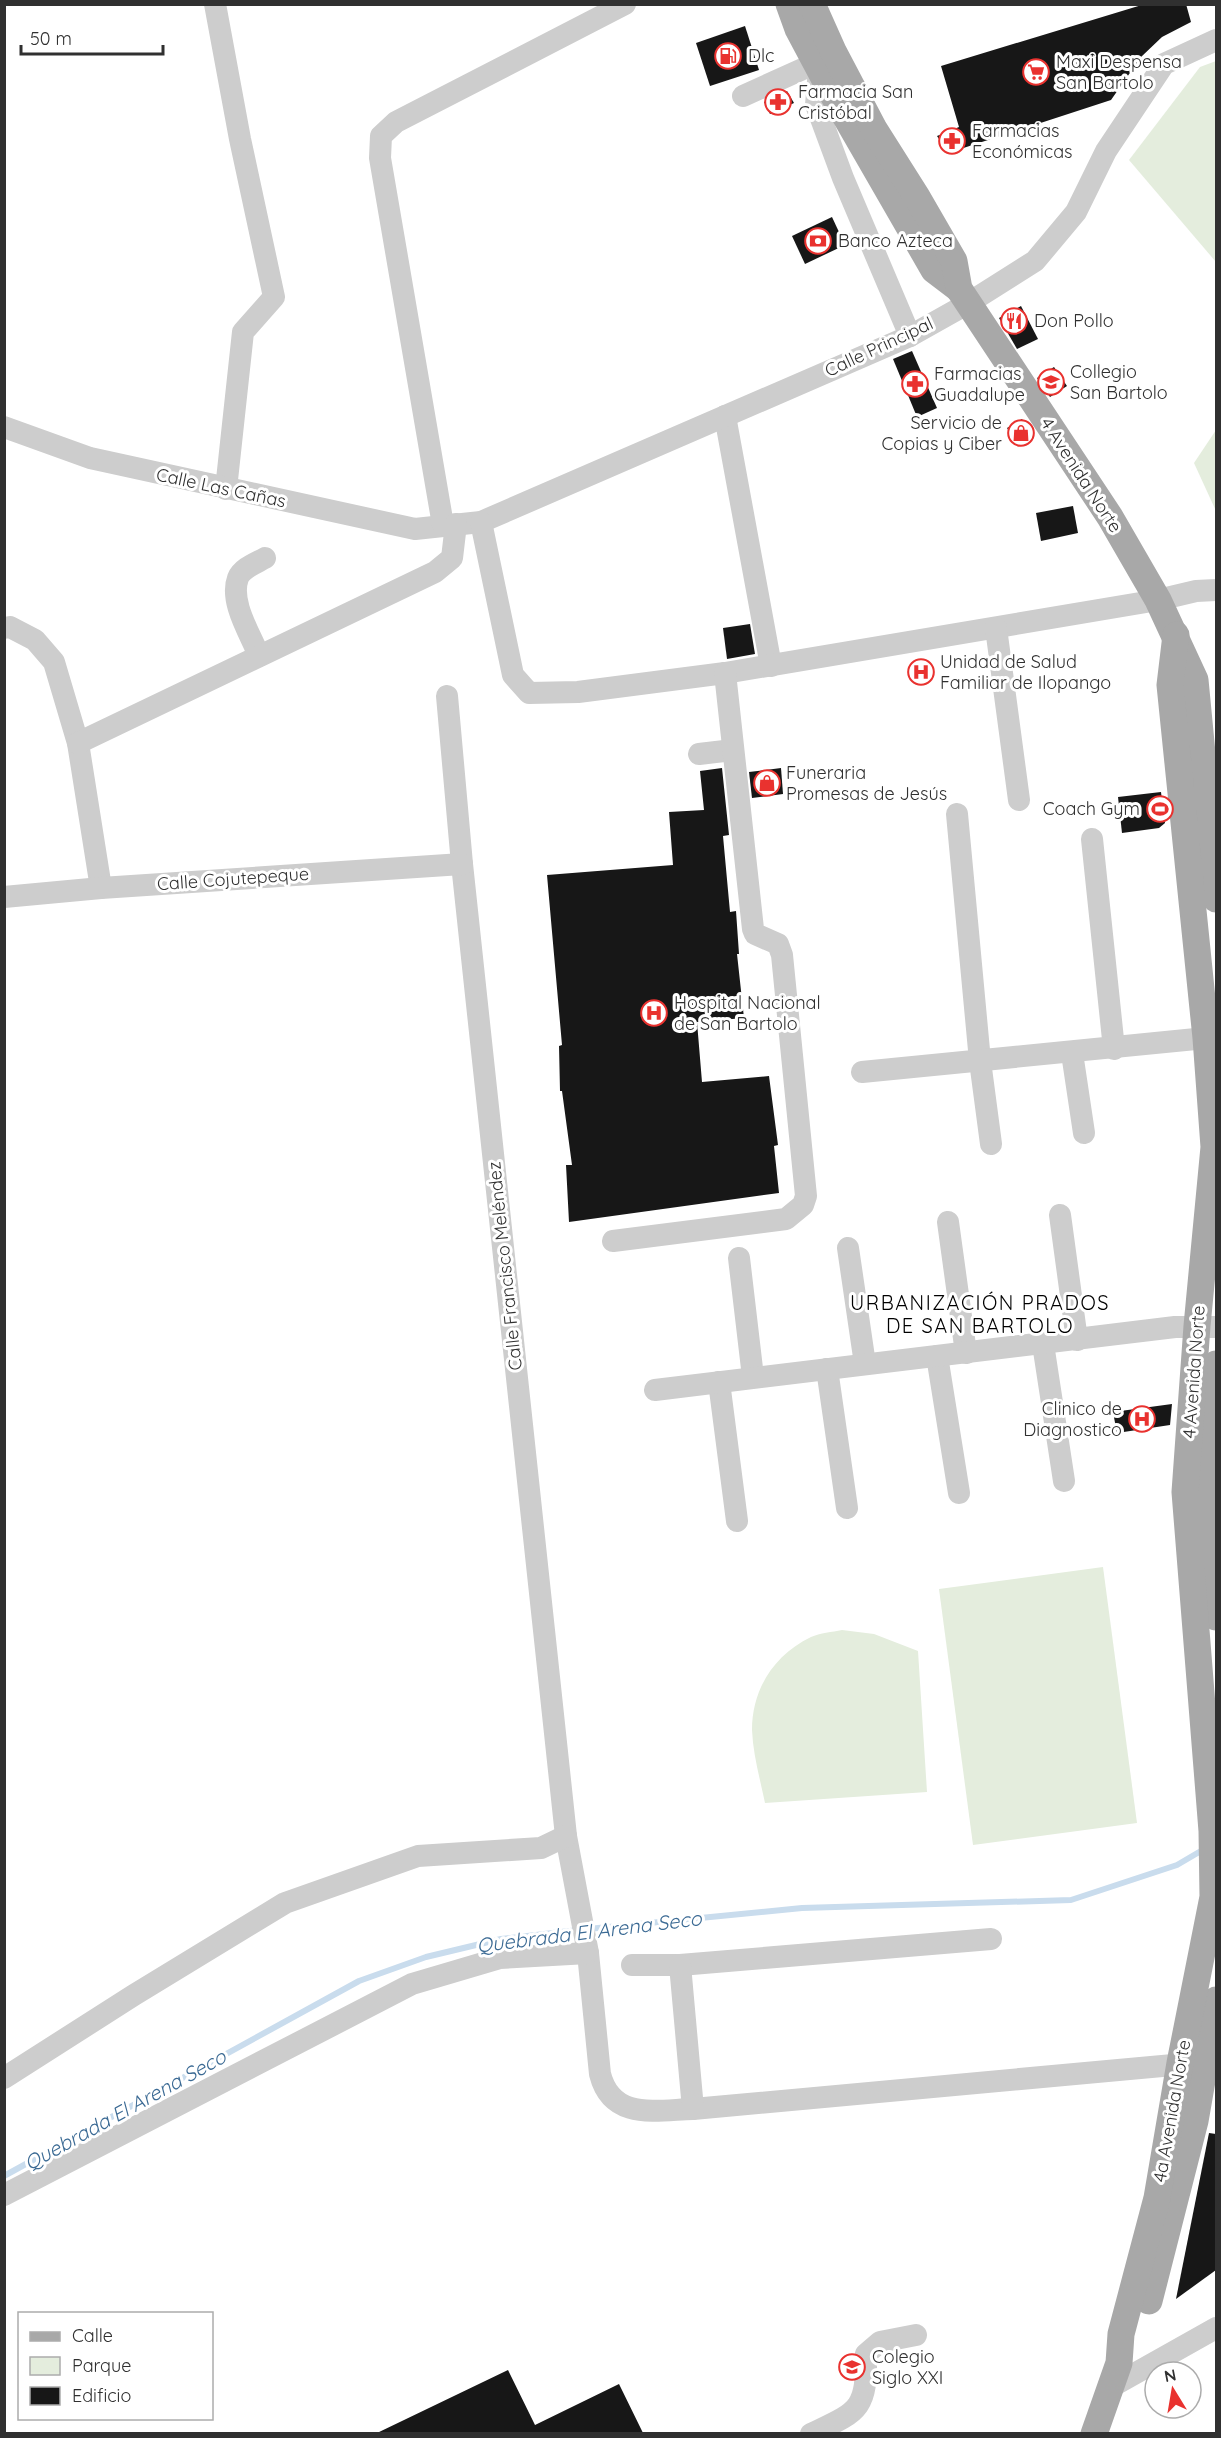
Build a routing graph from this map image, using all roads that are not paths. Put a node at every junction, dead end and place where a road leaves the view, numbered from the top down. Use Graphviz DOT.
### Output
graph roads {
  1 [pos="215,4"];
  2 [pos="625,4"];
  3 [pos="789,4"];
  4 [pos="812,4"];
  5 [pos="1216,40"];
  6 [pos="823,61"];
  7 [pos="743,96"];
  8 [pos="963,296"];
  9 [pos="910,336"];
  10 [pos="725,416"];
  11 [pos="4,427"];
  12 [pos="226,489"];
  13 [pos="481,522"];
  14 [pos="449,524"];
  15 [pos="265,558"];
  16 [pos="1216,590"];
  17 [pos="1158,600"];
  18 [pos="7,627"];
  19 [pos="996,627"];
  20 [pos="1176,635"];
  21 [pos="259,656"];
  22 [pos="771,666"];
  23 [pos="725,674"];
  24 [pos="447,696"];
  25 [pos="78,743"];
  26 [pos="733,750"];
  27 [pos="699,754"];
  28 [pos="1019,800"];
  29 [pos="957,814"];
  30 [pos="1092,838"];
  31 [pos="462,864"];
  32 [pos="101,888"];
  33 [pos="4,897"];
  34 [pos="1216,899"];
  35 [pos="1211,1038"];
  36 [pos="1114,1049"];
  37 [pos="1072,1053"];
  38 [pos="980,1061"];
  39 [pos="862,1072"];
  40 [pos="1083,1133"];
  41 [pos="991,1144"];
  42 [pos="1060,1215"];
  43 [pos="948,1222"];
  44 [pos="613,1241"];
  45 [pos="848,1248"];
  46 [pos="739,1258"];
  47 [pos="1207,1326"];
  48 [pos="1077,1340"];
  49 [pos="1043,1344"];
  50 [pos="966,1353"];
  51 [pos="937,1356"];
  52 [pos="865,1364"];
  53 [pos="1216,1364"];
  54 [pos="827,1369"];
  55 [pos="753,1377"];
  56 [pos="719,1382"];
  57 [pos="655,1390"];
  58 [pos="1064,1481"];
  59 [pos="959,1493"];
  60 [pos="847,1508"];
  61 [pos="737,1521"];
  62 [pos="1216,1617"];
  63 [pos="566,1836"];
  64 [pos="1212,1858"];
  65 [pos="990,1940"];
  66 [pos="587,1947"];
  67 [pos="632,1965"];
  68 [pos="680,1965"];
  69 [pos="1209,1996"];
  70 [pos="1193,2063"];
  71 [pos="4,2078"];
  72 [pos="693,2109"];
  73 [pos="4,2195"];
  74 [pos="1216,2328"];
  75 [pos="916,2335"];
  76 [pos="1115,2375"];
  77 [pos="811,2433"];
  78 [pos="1094,2433"];
  1 -- 12 [label="street"];
  2 -- 14 [label="street"];
  3 -- 6 [label="main road"];
  4 -- 6 [label="main road"];
  5 -- 8 [label="street, Calle Principal"];
  6 -- 7 [label="street"];
  6 -- 8 [label="main road"];
  6 -- 8 [label="main road"];
  6 -- 9 [label="street"];
  8 -- 9 [label="street, Calle Principal"];
  8 -- 17 [label="main road, 4 Avenida Norte"];
  9 -- 10 [label="street, Calle Principal"];
  10 -- 13 [label="street, Calle Principal"];
  10 -- 22 [label="street"];
  11 -- 12 [label="street, Calle Las Cañas"];
  12 -- 14 [label="street, Calle Las Cañas"];
  13 -- 14 [label="street, Calle Principal"];
  13 -- 23 [label="street"];
  14 -- 21 [label="street"];
  15 -- 21 [label="street"];
  16 -- 17 [label="street"];
  17 -- 19 [label="street"];
  17 -- 20 [label="main road, 4 Avenida Norte"];
  18 -- 25 [label="street"];
  19 -- 22 [label="street"];
  19 -- 28 [label="street"];
  20 -- 34 [label="main road, 4 Avenida Norte"];
  20 -- 35 [label="main road, 4 Avenida Norte"];
  21 -- 25 [label="street"];
  22 -- 23 [label="street"];
  23 -- 26 [label="street"];
  24 -- 31 [label="street, Calle Francisco Meléndez"];
  25 -- 32 [label="street"];
  26 -- 27 [label="street"];
  26 -- 44 [label="street"];
  29 -- 38 [label="street"];
  30 -- 36 [label="street"];
  31 -- 32 [label="street, Calle Cojutepeque"];
  31 -- 63 [label="street, Calle Francisco Meléndez"];
  32 -- 33 [label="street, Calle Cojutepeque"];
  35 -- 36 [label="street"];
  35 -- 47 [label="main road, 4 Avenida Norte"];
  36 -- 37 [label="street"];
  37 -- 38 [label="street"];
  37 -- 40 [label="street"];
  38 -- 39 [label="street"];
  38 -- 41 [label="street"];
  42 -- 48 [label="street"];
  43 -- 50 [label="street"];
  45 -- 52 [label="street"];
  46 -- 55 [label="street"];
  47 -- 48 [label="street"];
  47 -- 64 [label="main road, 4 Avenida Norte"];
  48 -- 49 [label="street"];
  49 -- 50 [label="street"];
  49 -- 58 [label="street"];
  50 -- 51 [label="street"];
  51 -- 52 [label="street"];
  51 -- 59 [label="street"];
  52 -- 54 [label="street"];
  53 -- 62 [label="main road, 4 Avenida Norte"];
  54 -- 55 [label="street"];
  54 -- 60 [label="street"];
  55 -- 56 [label="street"];
  56 -- 57 [label="street"];
  56 -- 61 [label="street"];
  63 -- 66 [label="street, Calle Francisco Meléndez"];
  63 -- 71 [label="street"];
  64 -- 69 [label="main road, 4a Avenida Norte"];
  65 -- 68 [label="street"];
  66 -- 72 [label="street, Calle Francisco Meléndez"];
  66 -- 73 [label="street"];
  67 -- 68 [label="street"];
  68 -- 72 [label="street"];
  69 -- 70 [label="main road, 4a Avenida Norte"];
  70 -- 72 [label="street, Calle Francisco Meléndez"];
  70 -- 76 [label="main road, 4a Avenida Norte"];
  74 -- 76 [label="street"];
  75 -- 77 [label="street"];
  76 -- 78 [label="main road, 4a Avenida Norte"];
}
